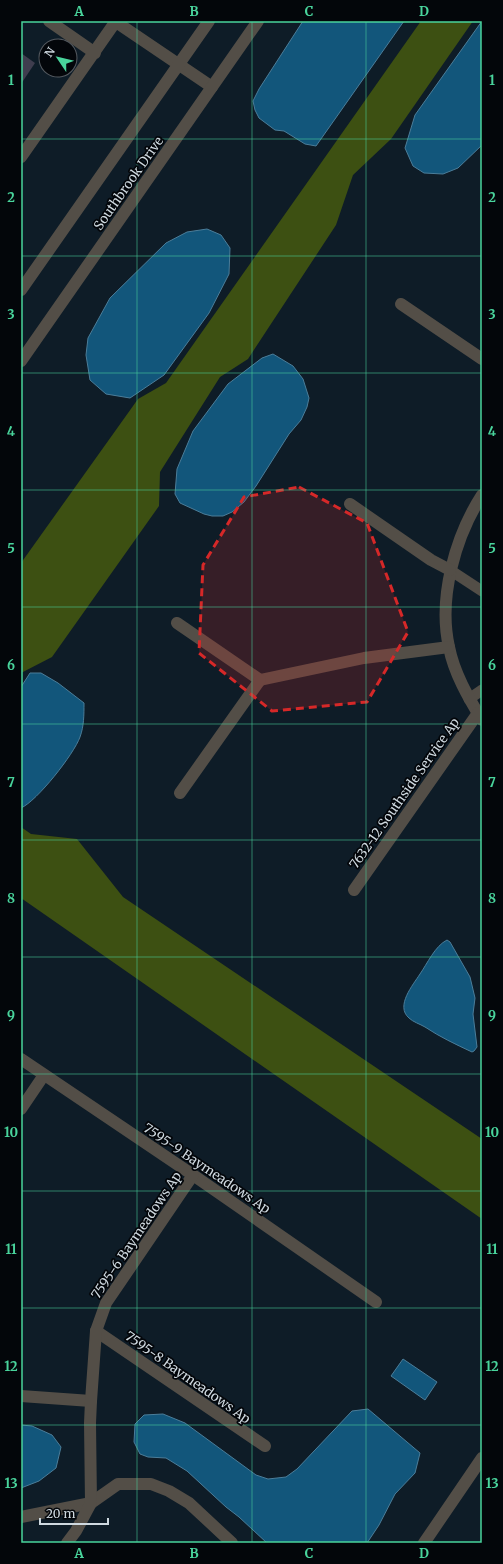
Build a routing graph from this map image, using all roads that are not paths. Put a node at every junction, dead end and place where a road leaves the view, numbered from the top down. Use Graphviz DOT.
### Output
graph roads {
  1 [pos="49,21"];
  2 [pos="116,21"];
  3 [pos="209,21"];
  4 [pos="258,21"];
  5 [pos="95,53"];
  6 [pos="178,65"];
  7 [pos="212,87"];
  8 [pos="21,158"];
  9 [pos="21,290"];
  10 [pos="401,304"];
  11 [pos="482,359"];
  12 [pos="21,361"];
  13 [pos="482,495"];
  14 [pos="350,504"];
  15 [pos="450,570"];
  16 [pos="482,591"];
  17 [pos="177,622"];
  18 [pos="449,647"];
  19 [pos="260,680"];
  20 [pos="482,690"];
  21 [pos="470,698"];
  22 [pos="480,716"];
  23 [pos="180,793"];
  24 [pos="354,890"];
  25 [pos="21,1059"];
  26 [pos="44,1075"];
  27 [pos="21,1109"];
  28 [pos="193,1175"];
  29 [pos="376,1302"];
  30 [pos="96,1330"];
  31 [pos="21,1396"];
  32 [pos="91,1401"];
  33 [pos="265,1446"];
  34 [pos="482,1458"];
  35 [pos="91,1503"];
  36 [pos="21,1517"];
  37 [pos="67,1543"];
  38 [pos="232,1543"];
  39 [pos="424,1543"];
  1 -- 5 [label="street"];
  2 -- 5 [label="street"];
  2 -- 6 [label="street"];
  3 -- 6 [label="street, Southbrook Drive"];
  4 -- 7 [label="street, Southbrook Drive"];
  5 -- 8 [label="street"];
  6 -- 7 [label="street"];
  6 -- 9 [label="street, Southbrook Drive"];
  7 -- 12 [label="street, Southbrook Drive"];
  10 -- 11 [label="street"];
  13 -- 15 [label="street"];
  14 -- 15 [label="street"];
  15 -- 16 [label="lane"];
  15 -- 18 [label="street"];
  17 -- 19 [label="street"];
  18 -- 19 [label="street"];
  18 -- 21 [label="street"];
  19 -- 23 [label="street"];
  20 -- 21 [label="lane"];
  21 -- 22 [label="street"];
  22 -- 24 [label="street, 7632-12 Southside Service Ap"];
  25 -- 26 [label="street, 7595-9 Baymeadows Ap"];
  26 -- 27 [label="street"];
  26 -- 28 [label="street, 7595-9 Baymeadows Ap"];
  28 -- 29 [label="street, 7595-9 Baymeadows Ap"];
  28 -- 30 [label="street, 7595-6 Baymeadows Ap"];
  30 -- 32 [label="street, 7595-6 Baymeadows Ap"];
  30 -- 33 [label="street, 7595-8 Baymeadows Ap"];
  31 -- 32 [label="street"];
  32 -- 35 [label="street, 7595-6 Baymeadows Ap"];
  34 -- 39 [label="street"];
  35 -- 36 [label="street"];
  35 -- 37 [label="street, 7595-6 Baymeadows Ap"];
  35 -- 38 [label="street"];
}
